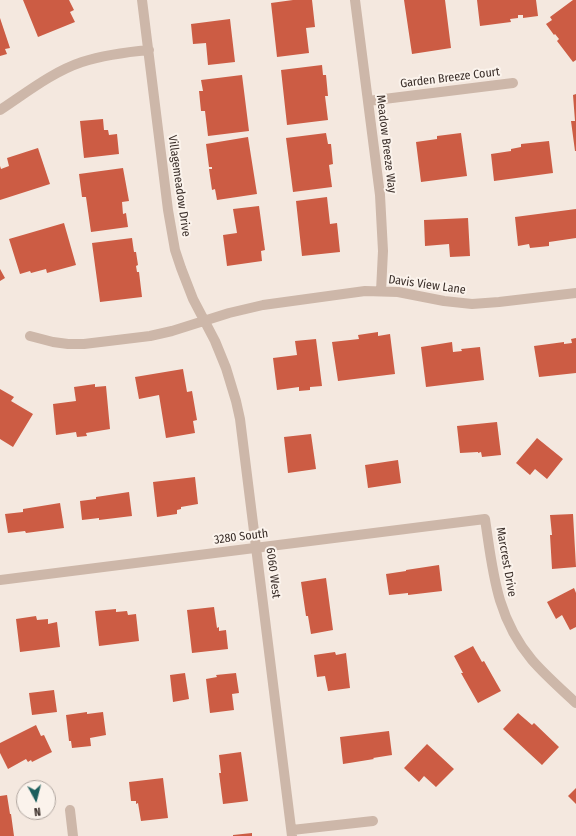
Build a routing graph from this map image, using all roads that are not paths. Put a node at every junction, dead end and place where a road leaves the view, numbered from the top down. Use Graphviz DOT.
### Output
graph roads {
  1 [pos="142,0"];
  2 [pos="355,0"];
  3 [pos="149,50"];
  4 [pos="512,83"];
  5 [pos="368,102"];
  6 [pos="0,110"];
  7 [pos="381,291"];
  8 [pos="576,293"];
  9 [pos="204,320"];
  10 [pos="30,336"];
  11 [pos="485,519"];
  12 [pos="256,548"];
  13 [pos="0,580"];
  14 [pos="576,703"];
  15 [pos="70,810"];
  16 [pos="373,821"];
  17 [pos="292,833"];
  18 [pos="73,836"];
  1 -- 3 [label="street, Villagemeadow Drive"];
  2 -- 5 [label="street, Meadow Breeze Way"];
  3 -- 6 [label="street"];
  3 -- 9 [label="street, Villagemeadow Drive"];
  4 -- 5 [label="street, Garden Breeze Court"];
  5 -- 7 [label="street, Meadow Breeze Way"];
  7 -- 8 [label="street, Davis View Lane"];
  7 -- 9 [label="street, Davis View Lane"];
  9 -- 10 [label="street, Davis View Lane"];
  9 -- 12 [label="street, 6060 West"];
  11 -- 12 [label="street, 3280 South"];
  11 -- 14 [label="street, Marcrest Drive"];
  12 -- 13 [label="street, 3280 South"];
  12 -- 17 [label="street, 6060 West"];
  15 -- 18 [label="street"];
  16 -- 17 [label="street"];
}
